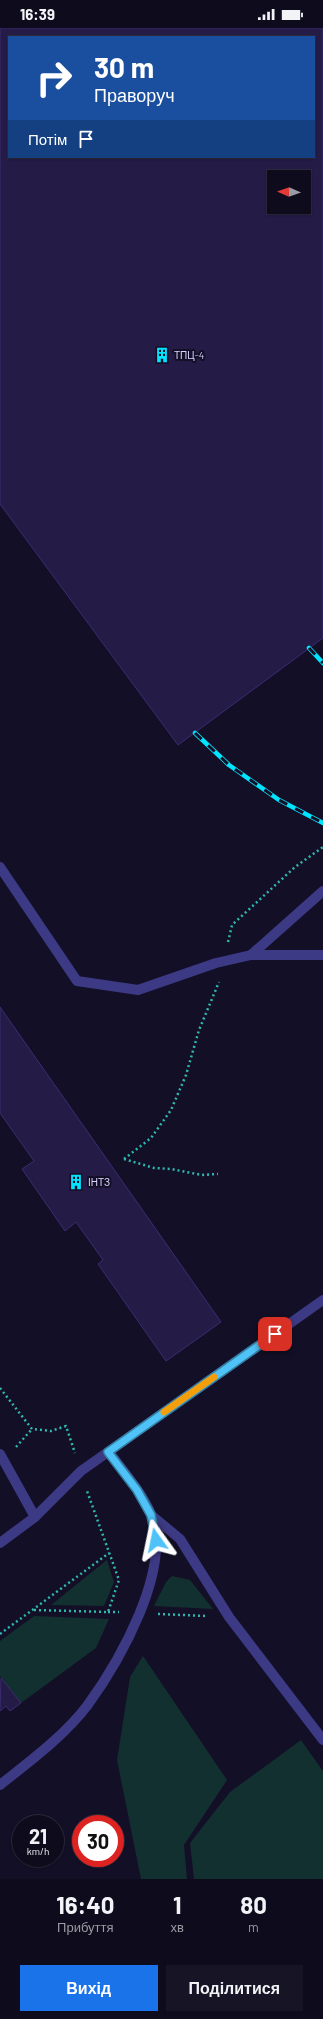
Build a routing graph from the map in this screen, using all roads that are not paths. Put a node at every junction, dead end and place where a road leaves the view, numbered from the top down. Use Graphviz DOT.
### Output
graph roads {
  1 [pos="0,867"];
  2 [pos="323,892"];
  3 [pos="251,955"];
  4 [pos="323,955"];
  5 [pos="323,1300"];
  6 [pos="108,1452"];
  7 [pos="0,1454"];
  8 [pos="151,1515"];
  9 [pos="35,1517"];
  10 [pos="0,1543"];
  11 [pos="323,1740"];
  12 [pos="0,1785"];
  1 -- 3 [label="street"];
  2 -- 3 [label="street"];
  3 -- 4 [label="street"];
  5 -- 6 [label="street"];
  6 -- 8 [label="street"];
  6 -- 9 [label="street"];
  7 -- 9 [label="street"];
  8 -- 11 [label="street"];
  8 -- 12 [label="street"];
  9 -- 10 [label="street"];
}
